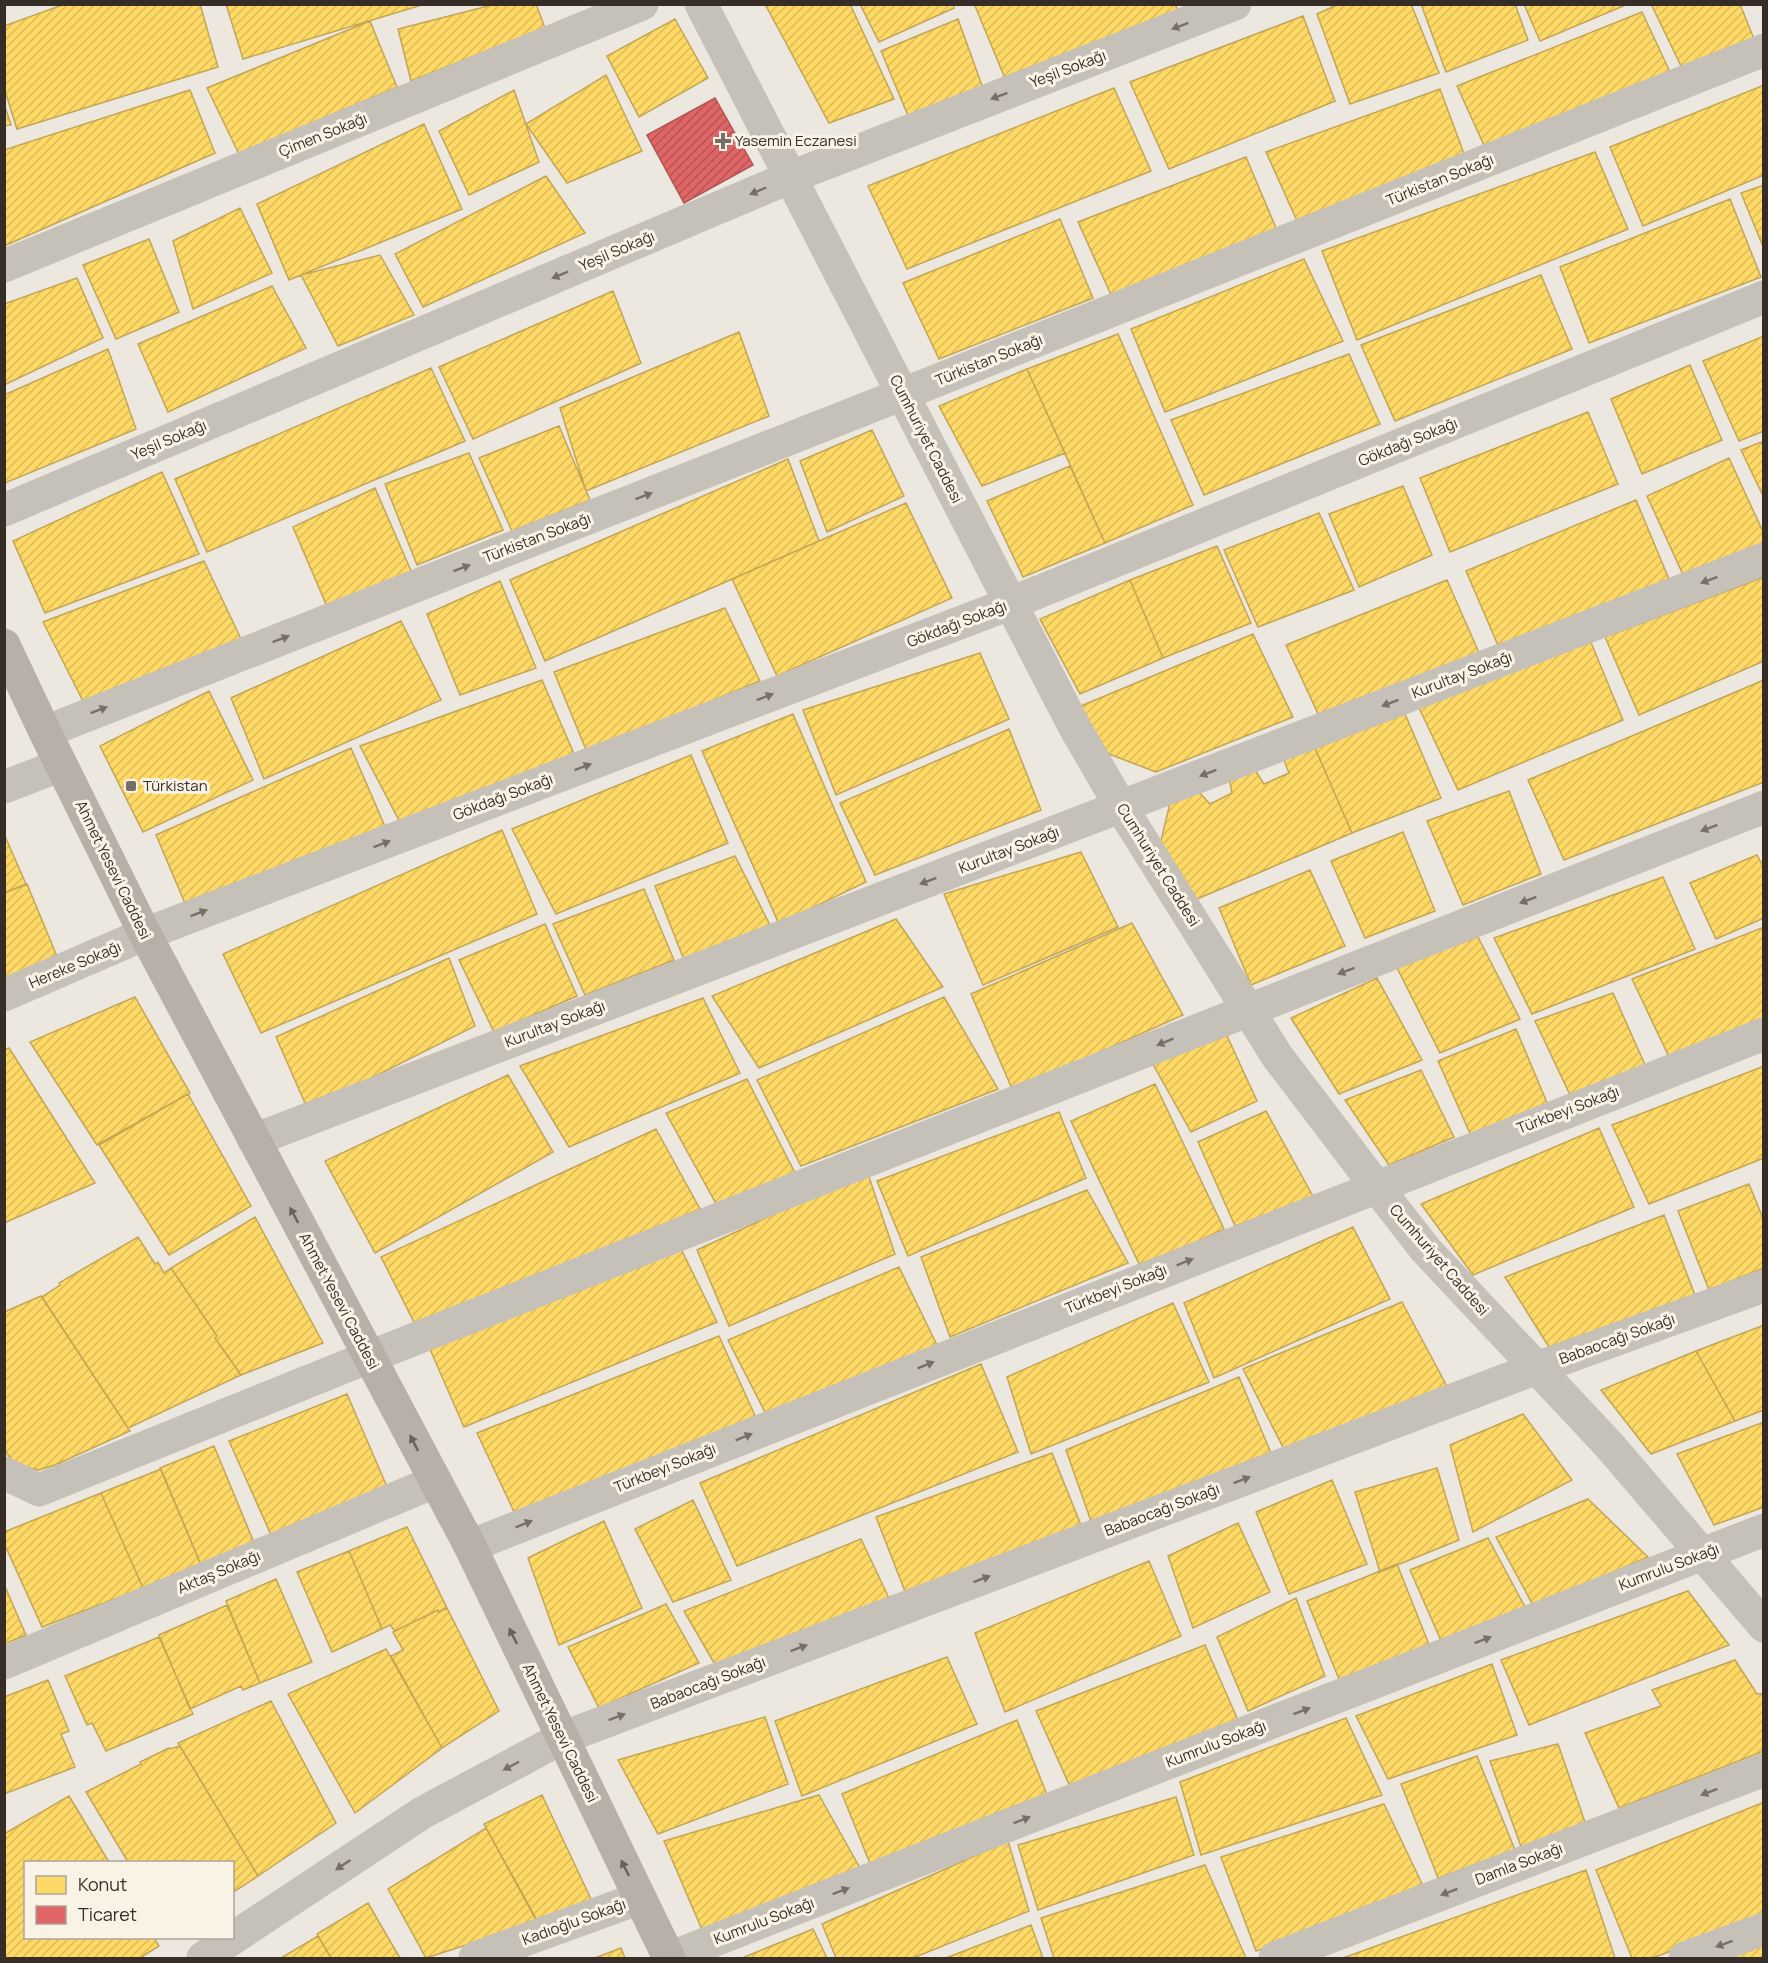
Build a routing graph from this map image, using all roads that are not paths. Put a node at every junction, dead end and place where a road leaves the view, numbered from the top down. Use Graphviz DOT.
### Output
graph roads {
  1 [pos="642,4"];
  2 [pos="701,4"];
  3 [pos="1235,4"];
  4 [pos="1764,51"];
  5 [pos="791,177"];
  6 [pos="4,266"];
  7 [pos="1764,297"];
  8 [pos="903,394"];
  9 [pos="4,510"];
  10 [pos="1764,559"];
  11 [pos="1010,604"];
  12 [pos="4,645"];
  13 [pos="45,732"];
  14 [pos="61,765"];
  15 [pos="4,787"];
  16 [pos="1121,807"];
  17 [pos="1764,807"];
  18 [pos="145,934"];
  19 [pos="4,995"];
  20 [pos="1248,1010"];
  21 [pos="1764,1034"];
  22 [pos="254,1140"];
  23 [pos="1376,1186"];
  24 [pos="1764,1286"];
  25 [pos="369,1357"];
  26 [pos="1537,1368"];
  27 [pos="4,1473"];
  28 [pos="434,1482"];
  29 [pos="1764,1530"];
  30 [pos="470,1546"];
  31 [pos="1702,1554"];
  32 [pos="1764,1626"];
  33 [pos="4,1663"];
  34 [pos="562,1738"];
  35 [pos="1764,1770"];
  36 [pos="640,1898"];
  37 [pos="1764,1929"];
  38 [pos="234,1938"];
  39 [pos="233,1939"];
  40 [pos="203,1959"];
  41 [pos="475,1959"];
  42 [pos="669,1959"];
  43 [pos="1275,1959"];
  44 [pos="1685,1959"];
  1 -- 6 [label="street, Çimen Sokağı"];
  2 -- 5 [label="street, Cumhuriyet Caddesi"];
  3 -- 5 [label="street, Yeşil Sokağı, one-way"];
  4 -- 8 [label="street, Türkistan Sokağı"];
  5 -- 8 [label="street, Cumhuriyet Caddesi"];
  5 -- 9 [label="street, Yeşil Sokağı, one-way"];
  7 -- 11 [label="street, Gökdağı Sokağı"];
  8 -- 11 [label="street, Cumhuriyet Caddesi"];
  13 -- 8 [label="street, Türkistan Sokağı, one-way"];
  10 -- 16 [label="street, Kurultay Sokağı, one-way"];
  11 -- 16 [label="street, Cumhuriyet Caddesi"];
  18 -- 11 [label="street, Gökdağı Sokağı, one-way"];
  12 -- 13 [label="street, Ahmet Yesevi Caddesi"];
  13 -- 14 [label="street, Ahmet Yesevi Caddesi"];
  14 -- 15 [label="street"];
  14 -- 18 [label="street, Ahmet Yesevi Caddesi"];
  16 -- 20 [label="street, Cumhuriyet Caddesi"];
  16 -- 22 [label="street, Kurultay Sokağı, one-way"];
  17 -- 20 [label="street, one-way"];
  18 -- 19 [label="street, Hereke Sokağı"];
  18 -- 22 [label="street, Ahmet Yesevi Caddesi"];
  20 -- 23 [label="street, Cumhuriyet Caddesi"];
  20 -- 25 [label="street, one-way"];
  21 -- 23 [label="street, Türkbeyi Sokağı"];
  25 -- 22 [label="street, Ahmet Yesevi Caddesi, one-way"];
  23 -- 26 [label="street, Cumhuriyet Caddesi"];
  30 -- 23 [label="street, Türkbeyi Sokağı, one-way"];
  24 -- 26 [label="street, Babaocağı Sokağı"];
  25 -- 27 [label="street"];
  28 -- 25 [label="street, Ahmet Yesevi Caddesi, one-way"];
  26 -- 31 [label="street, Cumhuriyet Caddesi"];
  34 -- 26 [label="street, Babaocağı Sokağı, one-way"];
  28 -- 30 [label="street, Ahmet Yesevi Caddesi"];
  28 -- 33 [label="street, Aktaş Sokağı"];
  29 -- 31 [label="street, Kumrulu Sokağı"];
  34 -- 30 [label="street, Ahmet Yesevi Caddesi, one-way"];
  31 -- 32 [label="street, Cumhuriyet Caddesi"];
  42 -- 31 [label="street, Kumrulu Sokağı, one-way"];
  36 -- 34 [label="street, Ahmet Yesevi Caddesi, one-way"];
  34 -- 38 [label="street, Babaocağı Sokağı, one-way"];
  35 -- 43 [label="street, Damla Sokağı, one-way"];
  36 -- 41 [label="street, Kadıoğlu Sokağı"];
  36 -- 42 [label="street, Ahmet Yesevi Caddesi"];
  37 -- 44 [label="street, one-way"];
  39 -- 40 [label="street, Babaocağı Sokağı, one-way"];
}
